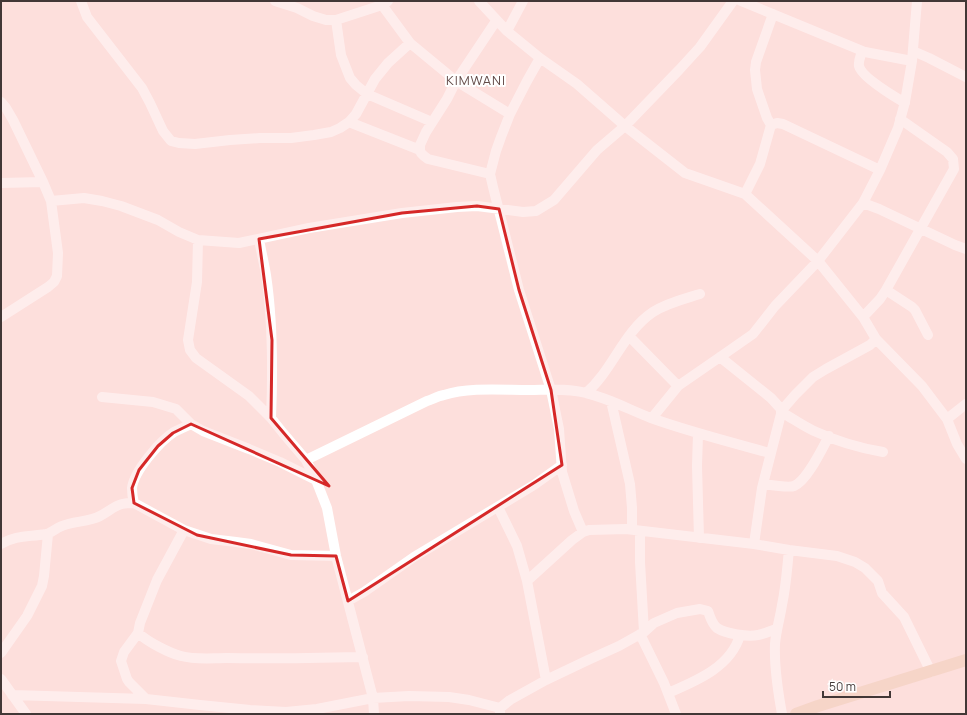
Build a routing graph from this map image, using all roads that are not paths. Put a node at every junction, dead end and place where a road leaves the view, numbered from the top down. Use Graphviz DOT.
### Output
graph roads {
  1 [pos="82,1"];
  2 [pos="275,1"];
  3 [pos="479,1"];
  4 [pos="522,1"];
  5 [pos="733,1"];
  6 [pos="741,1"];
  7 [pos="917,1"];
  8 [pos="385,3"];
  9 [pos="763,5"];
  10 [pos="773,14"];
  11 [pos="336,20"];
  12 [pos="496,21"];
  13 [pos="507,31"];
  14 [pos="410,43"];
  15 [pos="862,51"];
  16 [pos="913,51"];
  17 [pos="540,58"];
  18 [pos="912,61"];
  19 [pos="966,77"];
  20 [pos="456,81"];
  21 [pos="367,94"];
  22 [pos="1,102"];
  23 [pos="905,103"];
  24 [pos="510,114"];
  25 [pos="900,119"];
  26 [pos="349,122"];
  27 [pos="432,122"];
  28 [pos="771,125"];
  29 [pos="625,126"];
  30 [pos="420,150"];
  31 [pos="880,170"];
  32 [pos="490,174"];
  33 [pos="43,182"];
  34 [pos="1,183"];
  35 [pos="745,194"];
  36 [pos="51,201"];
  37 [pos="863,203"];
  38 [pos="498,209"];
  39 [pos="920,229"];
  40 [pos="259,239"];
  41 [pos="198,240"];
  42 [pos="966,249"];
  43 [pos="818,261"];
  44 [pos="886,290"];
  45 [pos="700,294"];
  46 [pos="1,317"];
  47 [pos="863,317"];
  48 [pos="928,335"];
  49 [pos="629,336"];
  50 [pos="876,340"];
  51 [pos="720,357"];
  52 [pos="678,386"];
  53 [pos="552,390"];
  54 [pos="586,393"];
  55 [pos="102,397"];
  56 [pos="611,401"];
  57 [pos="966,404"];
  58 [pos="781,411"];
  59 [pos="271,418"];
  60 [pos="652,418"];
  61 [pos="947,419"];
  62 [pos="191,424"];
  63 [pos="698,434"];
  64 [pos="829,436"];
  65 [pos="770,452"];
  66 [pos="883,452"];
  67 [pos="966,459"];
  68 [pos="306,460"];
  69 [pos="562,465"];
  70 [pos="316,480"];
  71 [pos="763,484"];
  72 [pos="134,503"];
  73 [pos="498,507"];
  74 [pos="184,530"];
  75 [pos="636,530"];
  76 [pos="583,532"];
  77 [pos="48,534"];
  78 [pos="699,538"];
  79 [pos="1,544"];
  80 [pos="754,544"];
  81 [pos="789,550"];
  82 [pos="336,556"];
  83 [pos="527,581"];
  84 [pos="348,601"];
  85 [pos="776,629"];
  86 [pos="138,633"];
  87 [pos="642,633"];
  88 [pos="740,635"];
  89 [pos="1,653"];
  90 [pos="363,656"];
  91 [pos="966,660"];
  92 [pos="931,672"];
  93 [pos="1,679"];
  94 [pos="546,680"];
  95 [pos="668,694"];
  96 [pos="12,695"];
  97 [pos="373,698"];
  98 [pos="146,699"];
  99 [pos="199,710"];
  100 [pos="819,710"];
  101 [pos="500,711"];
  102 [pos="250,712"];
  103 [pos="26,714"];
  104 [pos="374,714"];
  105 [pos="676,714"];
  106 [pos="782,714"];
  107 [pos="796,714"];
  1 -- 26 [label="street"];
  2 -- 11 [label="street"];
  3 -- 12 [label="street"];
  4 -- 13 [label="street"];
  5 -- 29 [label="street"];
  6 -- 9 [label="street"];
  7 -- 16 [label="street"];
  8 -- 11 [label="street"];
  8 -- 14 [label="street"];
  9 -- 10 [label="street"];
  10 -- 15 [label="street"];
  10 -- 28 [label="street"];
  11 -- 21 [label="street"];
  12 -- 13 [label="street"];
  12 -- 20 [label="street"];
  13 -- 17 [label="street"];
  14 -- 20 [label="street"];
  14 -- 21 [label="street"];
  15 -- 18 [label="street"];
  15 -- 23 [label="street"];
  16 -- 18 [label="street"];
  16 -- 19 [label="street"];
  17 -- 24 [label="street"];
  17 -- 29 [label="street"];
  18 -- 23 [label="street"];
  20 -- 24 [label="street"];
  20 -- 27 [label="street"];
  21 -- 26 [label="street"];
  21 -- 27 [label="street"];
  22 -- 33 [label="street"];
  23 -- 25 [label="street"];
  24 -- 32 [label="street"];
  25 -- 31 [label="street"];
  25 -- 39 [label="street"];
  26 -- 30 [label="street"];
  27 -- 30 [label="street"];
  28 -- 31 [label="street"];
  28 -- 35 [label="street"];
  29 -- 35 [label="street"];
  29 -- 38 [label="street"];
  30 -- 32 [label="street"];
  31 -- 37 [label="street"];
  32 -- 38 [label="street"];
  33 -- 34 [label="street"];
  33 -- 36 [label="street"];
  35 -- 43 [label="street"];
  36 -- 41 [label="street"];
  36 -- 46 [label="street"];
  37 -- 39 [label="street"];
  37 -- 43 [label="street"];
  38 -- 40 [label="street"];
  38 -- 53 [label="street"];
  39 -- 42 [label="street"];
  39 -- 44 [label="street"];
  40 -- 41 [label="street"];
  40 -- 59 [label="street"];
  41 -- 59 [label="street"];
  43 -- 47 [label="street"];
  43 -- 51 [label="street"];
  44 -- 47 [label="street"];
  44 -- 48 [label="street"];
  45 -- 49 [label="street"];
  47 -- 50 [label="street"];
  49 -- 52 [label="street"];
  49 -- 54 [label="street"];
  50 -- 58 [label="street"];
  50 -- 61 [label="street"];
  51 -- 52 [label="street"];
  51 -- 58 [label="street"];
  52 -- 60 [label="street"];
  53 -- 54 [label="street"];
  53 -- 68 [label="street"];
  53 -- 69 [label="street"];
  54 -- 56 [label="street"];
  55 -- 62 [label="street"];
  56 -- 60 [label="street"];
  56 -- 75 [label="street"];
  57 -- 61 [label="street"];
  58 -- 64 [label="street"];
  58 -- 65 [label="street"];
  59 -- 68 [label="street"];
  60 -- 63 [label="street"];
  61 -- 67 [label="street"];
  62 -- 70 [label="street"];
  62 -- 72 [label="street"];
  63 -- 65 [label="street"];
  63 -- 78 [label="street"];
  64 -- 66 [label="street"];
  64 -- 71 [label="street"];
  65 -- 71 [label="street"];
  68 -- 70 [label="street"];
  69 -- 73 [label="street"];
  69 -- 76 [label="street"];
  70 -- 82 [label="street"];
  71 -- 80 [label="street"];
  72 -- 74 [label="street"];
  72 -- 77 [label="street"];
  73 -- 83 [label="street"];
  73 -- 84 [label="street"];
  74 -- 82 [label="street"];
  74 -- 86 [label="street"];
  75 -- 76 [label="street"];
  75 -- 78 [label="street"];
  75 -- 87 [label="street"];
  76 -- 83 [label="street"];
  77 -- 79 [label="street"];
  77 -- 89 [label="street"];
  78 -- 80 [label="street"];
  80 -- 81 [label="street"];
  81 -- 85 [label="street"];
  81 -- 92 [label="street"];
  82 -- 84 [label="street"];
  83 -- 94 [label="street"];
  84 -- 90 [label="street"];
  85 -- 88 [label="street"];
  85 -- 106 [label="street"];
  86 -- 90 [label="street"];
  86 -- 98 [label="street"];
  87 -- 88 [label="street"];
  87 -- 94 [label="street"];
  87 -- 95 [label="street"];
  88 -- 95 [label="street"];
  90 -- 97 [label="street"];
  91 -- 92 [label="main road"];
  92 -- 100 [label="main road"];
  93 -- 96 [label="street"];
  94 -- 101 [label="street"];
  95 -- 105 [label="street"];
  96 -- 98 [label="street"];
  96 -- 103 [label="street"];
  97 -- 101 [label="street"];
  97 -- 102 [label="street"];
  97 -- 104 [label="street"];
  98 -- 99 [label="street"];
  99 -- 102 [label="street"];
  100 -- 107 [label="main road"];
}
